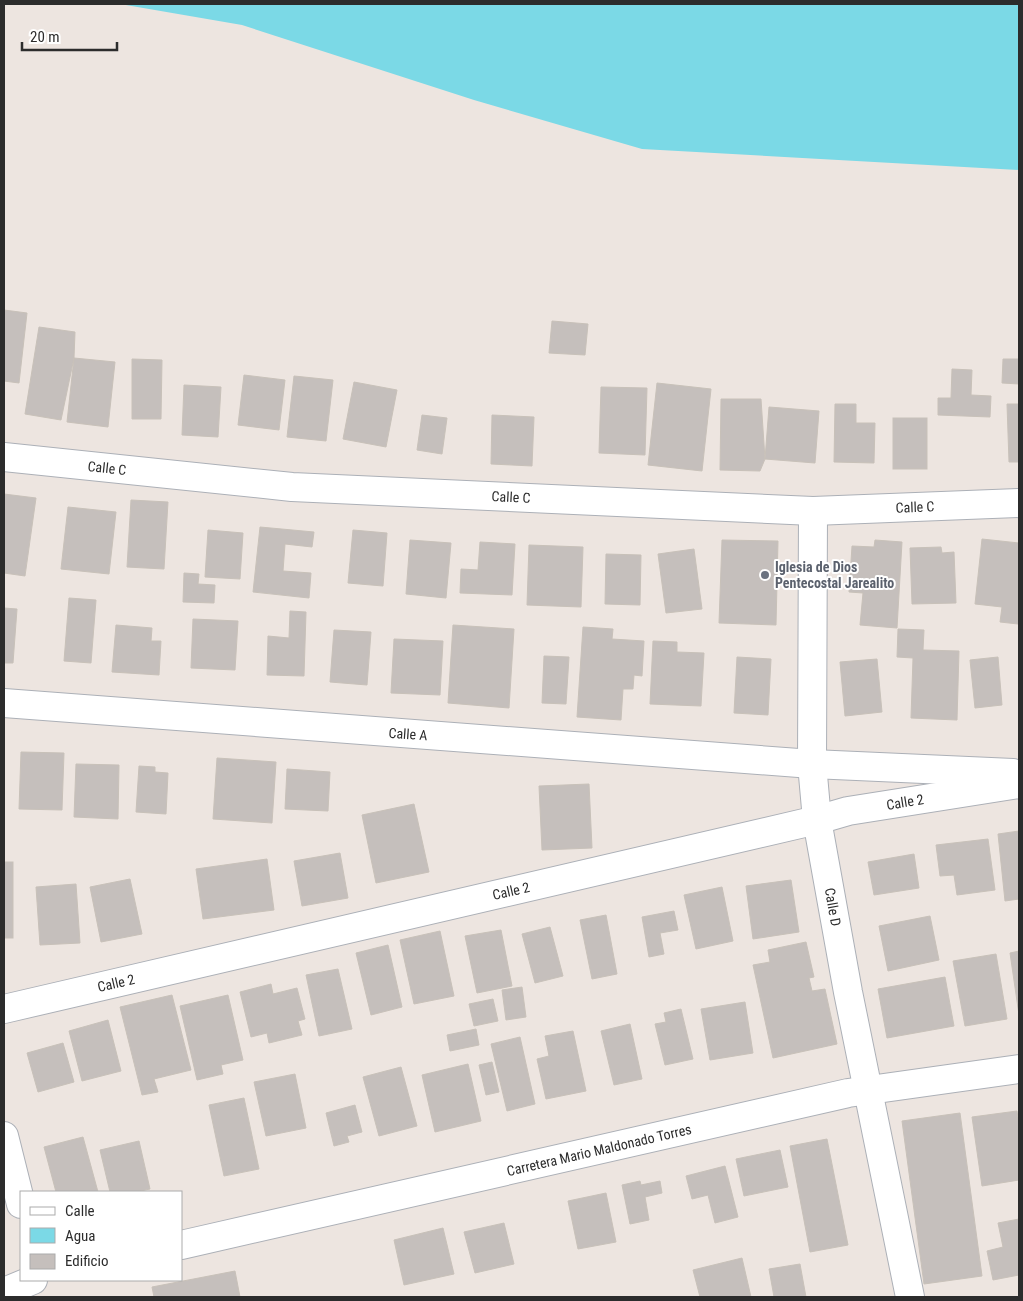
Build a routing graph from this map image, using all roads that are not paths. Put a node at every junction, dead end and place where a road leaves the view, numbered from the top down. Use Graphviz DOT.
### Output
graph roads {
  1 [pos="4,457"];
  2 [pos="1019,503"];
  3 [pos="814,511"];
  4 [pos="4,704"];
  5 [pos="812,764"];
  6 [pos="1019,773"];
  7 [pos="1019,784"];
  8 [pos="818,820"];
  9 [pos="4,1009"];
  10 [pos="1019,1069"];
  11 [pos="867,1090"];
  12 [pos="4,1136"];
  13 [pos="20,1200"];
  14 [pos="182,1245"];
  15 [pos="32,1281"];
  16 [pos="4,1292"];
  17 [pos="910,1297"];
  1 -- 3 [label="street, Calle C"];
  2 -- 3 [label="street, Calle C"];
  3 -- 5 [label="street, Calle D"];
  4 -- 5 [label="street, Calle A"];
  5 -- 6 [label="street, Calle A"];
  5 -- 8 [label="street, Calle D"];
  7 -- 8 [label="street, Calle 2"];
  8 -- 9 [label="street, Calle 2"];
  8 -- 11 [label="street, Calle D"];
  10 -- 11 [label="street, Carretera Mario Maldonado Torres"];
  11 -- 14 [label="street, Carretera Mario Maldonado Torres"];
  11 -- 17 [label="street, Calle D"];
  12 -- 13 [label="street"];
  15 -- 16 [label="street"];
}
